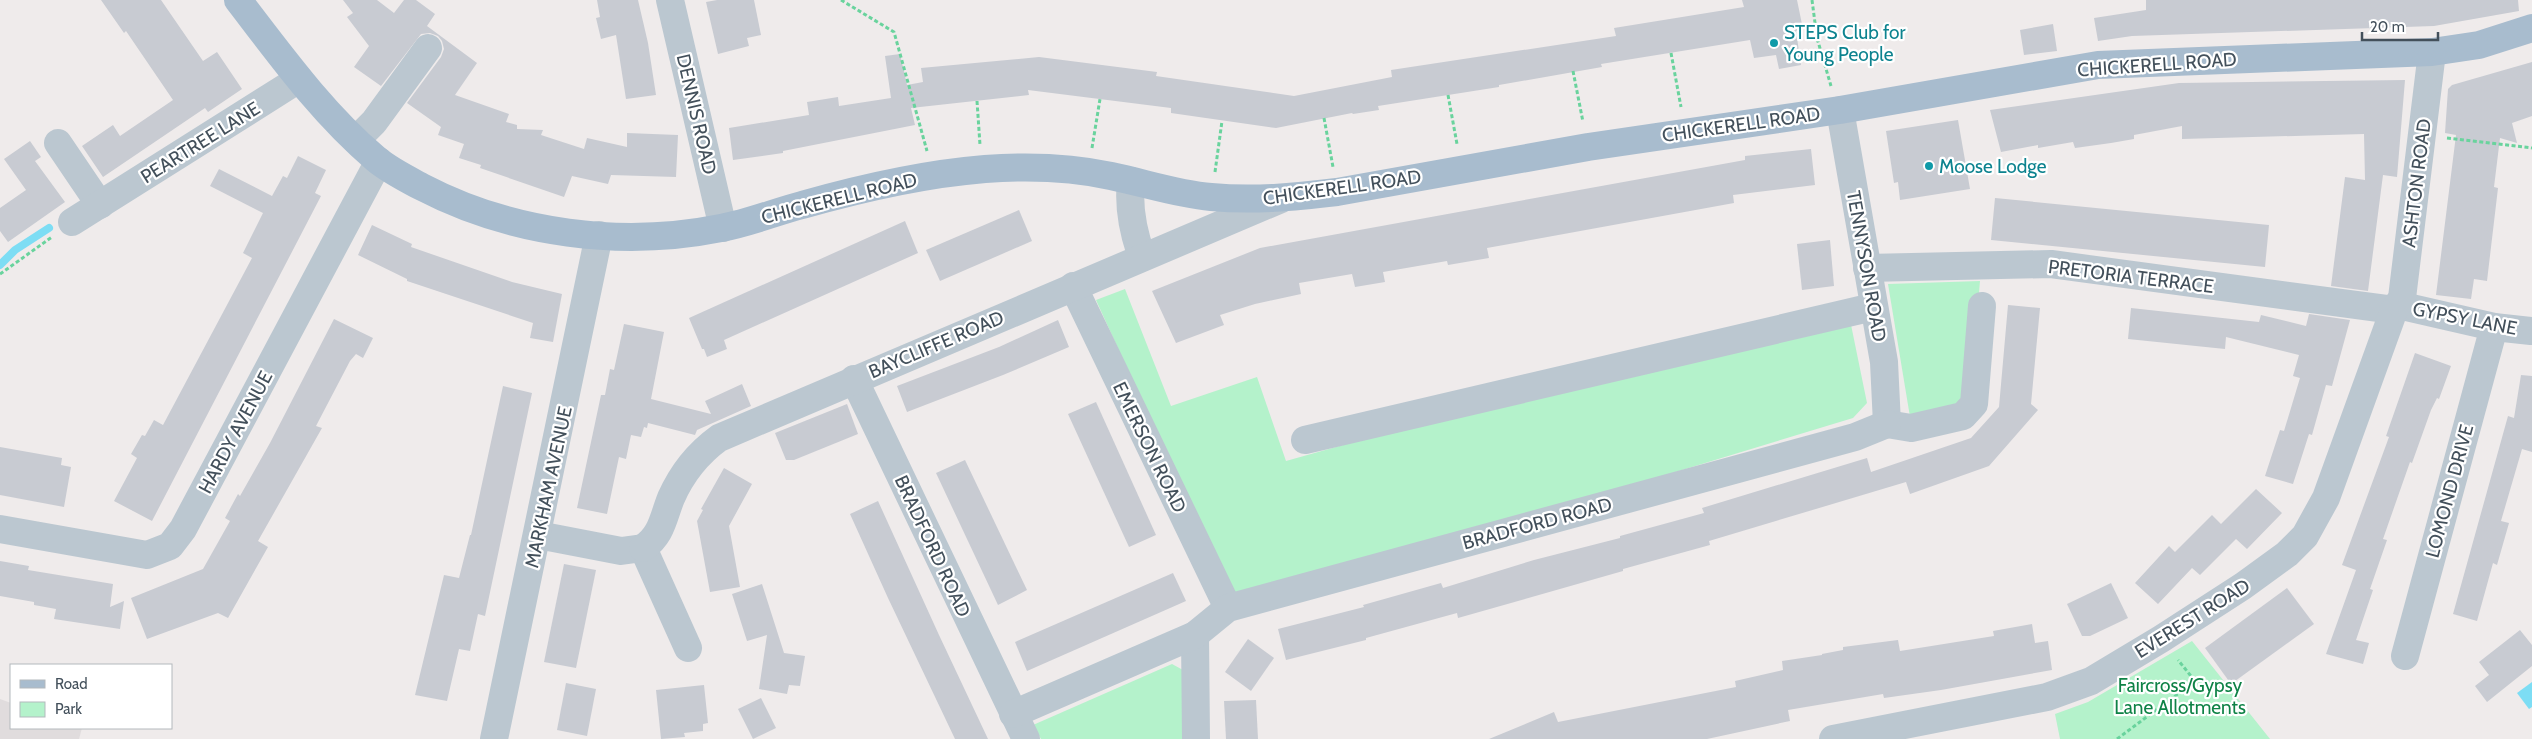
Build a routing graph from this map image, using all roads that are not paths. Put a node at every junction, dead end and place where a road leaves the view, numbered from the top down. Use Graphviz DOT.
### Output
graph roads {
  1 [pos="238,0"];
  2 [pos="670,0"];
  3 [pos="2532,28"];
  4 [pos="428,48"];
  5 [pos="2432,52"];
  6 [pos="299,79"];
  7 [pos="1840,110"];
  8 [pos="356,140"];
  9 [pos="58,143"];
  10 [pos="379,161"];
  11 [pos="1131,181"];
  12 [pos="1281,199"];
  13 [pos="100,205"];
  14 [pos="72,222"];
  15 [pos="723,228"];
  16 [pos="599,235"];
  17 [pos="1142,257"];
  18 [pos="1867,268"];
  19 [pos="1073,286"];
  20 [pos="1982,306"];
  21 [pos="1873,307"];
  22 [pos="2396,308"];
  23 [pos="2494,327"];
  24 [pos="2531,331"];
  25 [pos="854,378"];
  26 [pos="1887,424"];
  27 [pos="1305,440"];
  28 [pos="0,529"];
  29 [pos="538,535"];
  30 [pos="643,548"];
  31 [pos="1228,608"];
  32 [pos="1195,636"];
  33 [pos="688,648"];
  34 [pos="2404,656"];
  35 [pos="1013,714"];
  36 [pos="494,739"];
  37 [pos="1026,739"];
  38 [pos="1196,739"];
  39 [pos="1833,739"];
  1 -- 6 [label="main road, CHICKERELL ROAD"];
  2 -- 15 [label="street, DENNIS ROAD"];
  3 -- 5 [label="main road, CHICKERELL ROAD"];
  4 -- 8 [label="street"];
  5 -- 7 [label="main road, CHICKERELL ROAD"];
  5 -- 22 [label="street, ASHTON ROAD"];
  6 -- 8 [label="main road, CHICKERELL ROAD"];
  6 -- 13 [label="street, PEARTREE LANE"];
  7 -- 12 [label="main road, CHICKERELL ROAD"];
  7 -- 18 [label="street, TENNYSON ROAD"];
  8 -- 10 [label="main road, CHICKERELL ROAD"];
  9 -- 13 [label="street"];
  10 -- 16 [label="main road, CHICKERELL ROAD"];
  10 -- 28 [label="street, HARDY AVENUE"];
  11 -- 12 [label="main road, CHICKERELL ROAD"];
  11 -- 15 [label="main road, CHICKERELL ROAD"];
  11 -- 17 [label="street"];
  12 -- 17 [label="street, BAYCLIFFE ROAD"];
  13 -- 14 [label="street, PEARTREE LANE"];
  15 -- 16 [label="main road, CHICKERELL ROAD"];
  16 -- 29 [label="street, MARKHAM AVENUE"];
  17 -- 19 [label="street, BAYCLIFFE ROAD"];
  18 -- 21 [label="street, TENNYSON ROAD"];
  18 -- 22 [label="street, PRETORIA TERRACE"];
  19 -- 25 [label="street, BAYCLIFFE ROAD"];
  19 -- 31 [label="street, EMERSON ROAD"];
  20 -- 26 [label="street"];
  21 -- 26 [label="street, TENNYSON ROAD"];
  21 -- 27 [label="street"];
  22 -- 23 [label="street, GYPSY LANE"];
  22 -- 39 [label="street, EVEREST ROAD"];
  23 -- 24 [label="street, GYPSY LANE"];
  23 -- 34 [label="street, LOMOND DRIVE"];
  25 -- 30 [label="street, BAYCLIFFE ROAD"];
  25 -- 35 [label="street, BRADFORD ROAD"];
  26 -- 31 [label="street, BRADFORD ROAD"];
  29 -- 30 [label="street"];
  29 -- 36 [label="street, MARKHAM AVENUE"];
  30 -- 33 [label="street"];
  31 -- 32 [label="street, BRADFORD ROAD"];
  32 -- 35 [label="street, BRADFORD ROAD"];
  32 -- 38 [label="street"];
  35 -- 37 [label="street, BRADFORD ROAD"];
}
